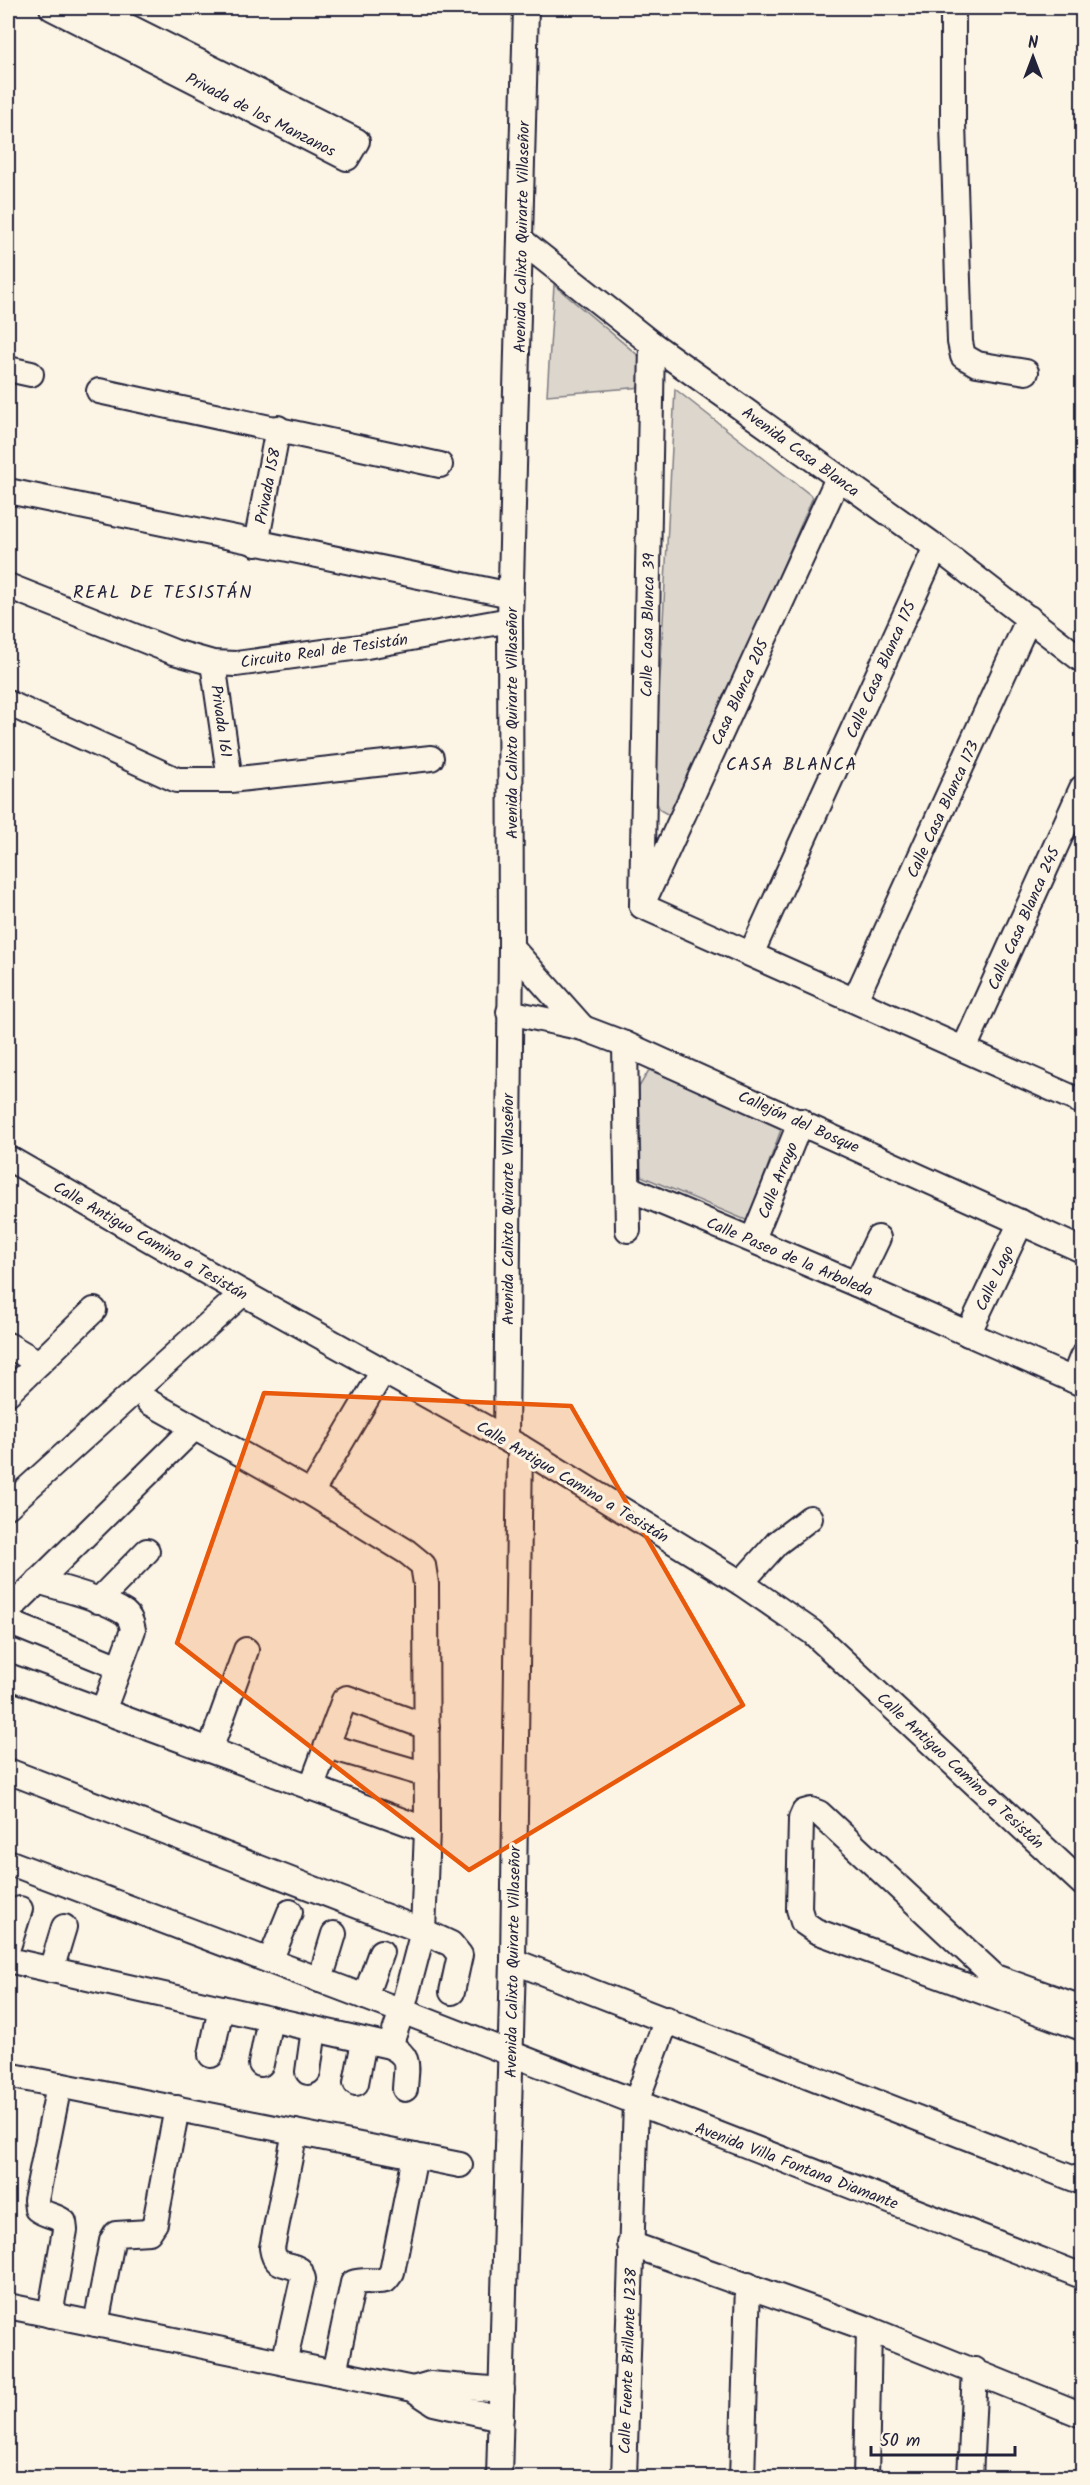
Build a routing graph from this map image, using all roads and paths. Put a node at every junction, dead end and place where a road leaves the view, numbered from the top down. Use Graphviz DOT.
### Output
graph roads {
  1 [pos="52,8"];
  2 [pos="91,8"];
  3 [pos="526,8"];
  4 [pos="953,8"];
  5 [pos="522,241"];
  6 [pos="652,344"];
  7 [pos="1026,372"];
  8 [pos="99,391"];
  9 [pos="278,428"];
  10 [pos="440,465"];
  11 [pos="838,478"];
  12 [pos="8,491"];
  13 [pos="256,544"];
  14 [pos="936,547"];
  15 [pos="8,586"];
  16 [pos="511,596"];
  17 [pos="1029,618"];
  18 [pos="510,620"];
  19 [pos="1083,660"];
  20 [pos="213,663"];
  21 [pos="8,703"];
  22 [pos="431,758"];
  23 [pos="230,780"];
  24 [pos="1083,788"];
  25 [pos="642,906"];
  26 [pos="511,947"];
  27 [pos="751,954"];
  28 [pos="855,1000"];
  29 [pos="509,1012"];
  30 [pos="583,1028"];
  31 [pos="625,1044"];
  32 [pos="964,1049"];
  33 [pos="1082,1099"];
  34 [pos="801,1121"];
  35 [pos="8,1158"];
  36 [pos="628,1188"];
  37 [pos="1021,1222"];
  38 [pos="628,1230"];
  39 [pos="878,1238"];
  40 [pos="753,1239"];
  41 [pos="1083,1250"];
  42 [pos="856,1284"];
  43 [pos="243,1293"];
  44 [pos="94,1310"];
  45 [pos="968,1334"];
  46 [pos="8,1345"];
  47 [pos="1083,1357"];
  48 [pos="39,1363"];
  49 [pos="383,1371"];
  50 [pos="1078,1382"];
  51 [pos="8,1393"];
  52 [pos="148,1402"];
  53 [pos="194,1428"];
  54 [pos="513,1443"];
  55 [pos="311,1493"];
  56 [pos="8,1506"];
  57 [pos="810,1518"];
  58 [pos="147,1551"];
  59 [pos="38,1581"];
  60 [pos="741,1583"];
  61 [pos="98,1601"];
  62 [pos="8,1611"];
  63 [pos="8,1622"];
  64 [pos="246,1650"];
  65 [pos="119,1667"];
  66 [pos="8,1676"];
  67 [pos="103,1711"];
  68 [pos="427,1727"];
  69 [pos="327,1746"];
  70 [pos="210,1750"];
  71 [pos="8,1772"];
  72 [pos="427,1776"];
  73 [pos="311,1788"];
  74 [pos="427,1830"];
  75 [pos="8,1862"];
  76 [pos="1083,1883"];
  77 [pos="20,1910"];
  78 [pos="290,1912"];
  79 [pos="64,1927"];
  80 [pos="423,1931"];
  81 [pos="334,1934"];
  82 [pos="8,1947"];
  83 [pos="381,1952"];
  84 [pos="8,1960"];
  85 [pos="270,1961"];
  86 [pos="513,1961"];
  87 [pos="51,1970"];
  88 [pos="320,1980"];
  89 [pos="992,1986"];
  90 [pos="452,1992"];
  91 [pos="365,1997"];
  92 [pos="221,2008"];
  93 [pos="1083,2008"];
  94 [pos="402,2011"];
  95 [pos="270,2019"];
  96 [pos="667,2019"];
  97 [pos="1083,2028"];
  98 [pos="314,2029"];
  99 [pos="364,2041"];
  100 [pos="390,2046"];
  101 [pos="211,2055"];
  102 [pos="511,2055"];
  103 [pos="261,2064"];
  104 [pos="308,2072"];
  105 [pos="8,2075"];
  106 [pos="356,2083"];
  107 [pos="59,2085"];
  108 [pos="405,2089"];
  109 [pos="636,2102"];
  110 [pos="177,2108"];
  111 [pos="295,2132"];
  112 [pos="415,2156"];
  113 [pos="460,2165"];
  114 [pos="1083,2182"];
  115 [pos="630,2244"];
  116 [pos="1083,2276"];
  117 [pos="748,2285"];
  118 [pos="8,2306"];
  119 [pos="50,2315"];
  120 [pos="96,2324"];
  121 [pos="869,2329"];
  122 [pos="284,2363"];
  123 [pos="975,2370"];
  124 [pos="334,2373"];
  125 [pos="413,2389"];
  126 [pos="502,2390"];
  127 [pos="1083,2415"];
  128 [pos="501,2418"];
  129 [pos="499,2478"];
  130 [pos="624,2478"];
  131 [pos="742,2478"];
  132 [pos="866,2478"];
  133 [pos="970,2478"];
  1 -- 2 [label="street, Privada de los Manzanos"];
  3 -- 5 [label="street, Avenida Calixto Quirarte Villaseñor"];
  4 -- 7 [label="street"];
  5 -- 6 [label="street, Avenida Casa Blanca"];
  5 -- 16 [label="street, Avenida Calixto Quirarte Villaseñor"];
  6 -- 11 [label="street, Avenida Casa Blanca"];
  6 -- 25 [label="street, Calle Casa Blanca 39"];
  8 -- 9 [label="street"];
  9 -- 10 [label="street"];
  9 -- 13 [label="street, Privada 158"];
  11 -- 14 [label="street, Avenida Casa Blanca"];
  11 -- 25 [label="street, Casa Blanca 205"];
  12 -- 13 [label="street"];
  13 -- 16 [label="street"];
  14 -- 17 [label="street, Avenida Casa Blanca"];
  14 -- 27 [label="street, Calle Casa Blanca 175"];
  15 -- 20 [label="street, Circuito Real de Tesistán"];
  16 -- 18 [label="street, Avenida Calixto Quirarte Villaseñor"];
  17 -- 19 [label="street, Avenida Casa Blanca"];
  17 -- 28 [label="street, Calle Casa Blanca 173"];
  18 -- 20 [label="street, Circuito Real de Tesistán"];
  18 -- 26 [label="street, Avenida Calixto Quirarte Villaseñor"];
  20 -- 23 [label="street, Privada 161"];
  21 -- 23 [label="street"];
  22 -- 23 [label="street"];
  24 -- 32 [label="street, Calle Casa Blanca 245"];
  25 -- 27 [label="street"];
  26 -- 29 [label="street, Avenida Calixto Quirarte Villaseñor"];
  26 -- 30 [label="street"];
  27 -- 28 [label="street"];
  28 -- 32 [label="street"];
  29 -- 30 [label="street, Callejón del Bosque"];
  29 -- 54 [label="street, Avenida Calixto Quirarte Villaseñor"];
  30 -- 31 [label="street, Callejón del Bosque"];
  31 -- 34 [label="street, Callejón del Bosque"];
  31 -- 36 [label="street"];
  32 -- 33 [label="street"];
  34 -- 37 [label="street, Callejón del Bosque"];
  34 -- 40 [label="street, Calle Arroyo"];
  35 -- 43 [label="street, Calle Antiguo Camino a Tesistán"];
  36 -- 38 [label="street"];
  36 -- 40 [label="street, Calle Paseo de la Arboleda"];
  37 -- 41 [label="street, Callejón del Bosque"];
  37 -- 45 [label="street, Calle Lago"];
  39 -- 42 [label="street"];
  40 -- 42 [label="street, Calle Paseo de la Arboleda"];
  42 -- 45 [label="street, Calle Paseo de la Arboleda"];
  43 -- 49 [label="street, Calle Antiguo Camino a Tesistán"];
  43 -- 56 [label="street"];
  44 -- 48 [label="street"];
  45 -- 50 [label="street, Calle Paseo de la Arboleda"];
  46 -- 48 [label="street"];
  47 -- 50 [label="street"];
  48 -- 51 [label="street"];
  49 -- 54 [label="street, Calle Antiguo Camino a Tesistán"];
  49 -- 55 [label="street"];
  52 -- 53 [label="street"];
  53 -- 55 [label="street"];
  53 -- 59 [label="street"];
  54 -- 60 [label="street, Calle Antiguo Camino a Tesistán"];
  54 -- 86 [label="street, Avenida Calixto Quirarte Villaseñor"];
  55 -- 68 [label="street"];
  57 -- 60 [label="street"];
  58 -- 61 [label="street"];
  59 -- 61 [label="street"];
  59 -- 62 [label="street"];
  60 -- 76 [label="street, Calle Antiguo Camino a Tesistán"];
  61 -- 65 [label="street"];
  63 -- 65 [label="street"];
  64 -- 70 [label="street"];
  65 -- 67 [label="street"];
  66 -- 67 [label="street"];
  67 -- 70 [label="street"];
  68 -- 69 [label="street"];
  68 -- 72 [label="street"];
  69 -- 72 [label="street"];
  69 -- 73 [label="street"];
  70 -- 73 [label="street"];
  71 -- 80 [label="street"];
  72 -- 74 [label="street"];
  73 -- 74 [label="street"];
  74 -- 80 [label="street"];
  75 -- 85 [label="street, Avenida Villa Fontana Diamante"];
  77 -- 82 [label="street"];
  78 -- 85 [label="street"];
  79 -- 87 [label="street"];
  80 -- 90 [label="street"];
  80 -- 94 [label="street"];
  81 -- 88 [label="street"];
  83 -- 91 [label="street"];
  84 -- 87 [label="street"];
  85 -- 88 [label="street, Avenida Villa Fontana Diamante"];
  86 -- 96 [label="street"];
  86 -- 102 [label="street, Avenida Calixto Quirarte Villaseñor"];
  87 -- 92 [label="street"];
  88 -- 91 [label="street, Avenida Villa Fontana Diamante"];
  89 -- 89 [label="street"];
  89 -- 93 [label="street"];
  89 -- 97 [label="street"];
  91 -- 94 [label="street, Avenida Villa Fontana Diamante"];
  92 -- 95 [label="street"];
  92 -- 101 [label="street"];
  94 -- 100 [label="street"];
  94 -- 102 [label="street, Avenida Villa Fontana Diamante"];
  95 -- 98 [label="street"];
  95 -- 103 [label="street"];
  96 -- 109 [label="street, Calle Fuente Brillante 1238"];
  96 -- 114 [label="street"];
  98 -- 99 [label="street"];
  98 -- 104 [label="street"];
  99 -- 100 [label="street"];
  99 -- 106 [label="street"];
  100 -- 108 [label="street"];
  102 -- 109 [label="street, Avenida Villa Fontana Diamante"];
  102 -- 126 [label="street, Avenida Calixto Quirarte Villaseñor"];
  105 -- 107 [label="street"];
  107 -- 110 [label="street"];
  107 -- 119 [label="street"];
  109 -- 115 [label="street, Calle Fuente Brillante 1238"];
  109 -- 116 [label="street, Avenida Villa Fontana Diamante"];
  110 -- 111 [label="street"];
  110 -- 120 [label="street"];
  111 -- 112 [label="street"];
  111 -- 122 [label="street"];
  112 -- 113 [label="street"];
  112 -- 124 [label="street"];
  115 -- 117 [label="street, Calle Fuente Brillante 1238"];
  115 -- 130 [label="street, Calle Fuente Brillante 1238"];
  117 -- 121 [label="street, Calle Fuente Brillante 1238"];
  117 -- 131 [label="street"];
  118 -- 119 [label="street"];
  119 -- 120 [label="street"];
  120 -- 122 [label="street"];
  121 -- 123 [label="street, Calle Fuente Brillante 1238"];
  121 -- 132 [label="street"];
  122 -- 124 [label="street"];
  123 -- 127 [label="street, Calle Fuente Brillante 1238"];
  123 -- 133 [label="street"];
  124 -- 125 [label="street"];
  125 -- 126 [label="street"];
  125 -- 128 [label="street"];
  126 -- 128 [label="street, Avenida Calixto Quirarte Villaseñor"];
  128 -- 129 [label="street, Avenida Calixto Quirarte Villaseñor"];
}
